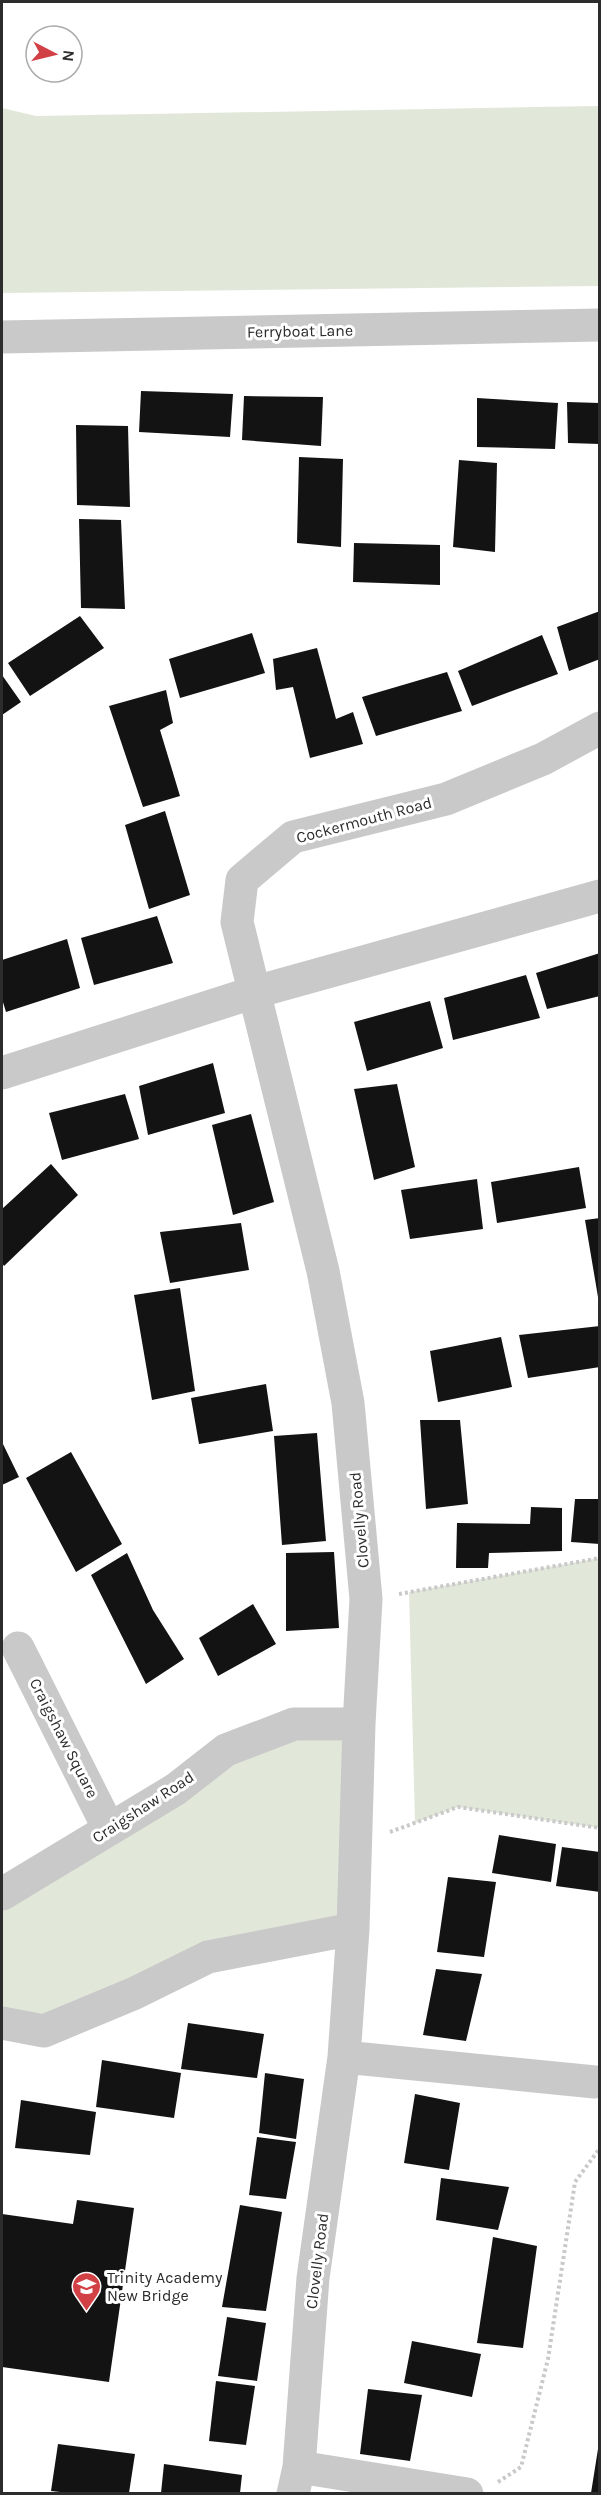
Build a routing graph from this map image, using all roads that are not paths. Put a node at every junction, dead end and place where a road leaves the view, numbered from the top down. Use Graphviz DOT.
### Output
graph roads {
  1 [pos="600,325"];
  2 [pos="2,337"];
  3 [pos="600,728"];
  4 [pos="600,896"];
  5 [pos="255,992"];
  6 [pos="2,1073"];
  7 [pos="18,1648"];
  8 [pos="359,1724"];
  9 [pos="109,1829"];
  10 [pos="2,1894"];
  11 [pos="353,1929"];
  12 [pos="2,2023"];
  13 [pos="344,2057"];
  14 [pos="595,2082"];
  15 [pos="296,2480"];
  16 [pos="482,2488"];
  1 -- 2 [label="street, Ferryboat Lane"];
  3 -- 5 [label="street, Cockermouth Road"];
  4 -- 5 [label="street"];
  5 -- 6 [label="street"];
  5 -- 8 [label="street, Clovelly Road"];
  7 -- 9 [label="street, Craigshaw Square"];
  8 -- 9 [label="street, Craigshaw Road"];
  8 -- 11 [label="street, Clovelly Road"];
  9 -- 10 [label="street, Craigshaw Road"];
  11 -- 12 [label="street"];
  11 -- 13 [label="street, Clovelly Road"];
  13 -- 14 [label="street"];
  13 -- 15 [label="street, Clovelly Road"];
  15 -- 16 [label="street, Clovelly Road"];
}
